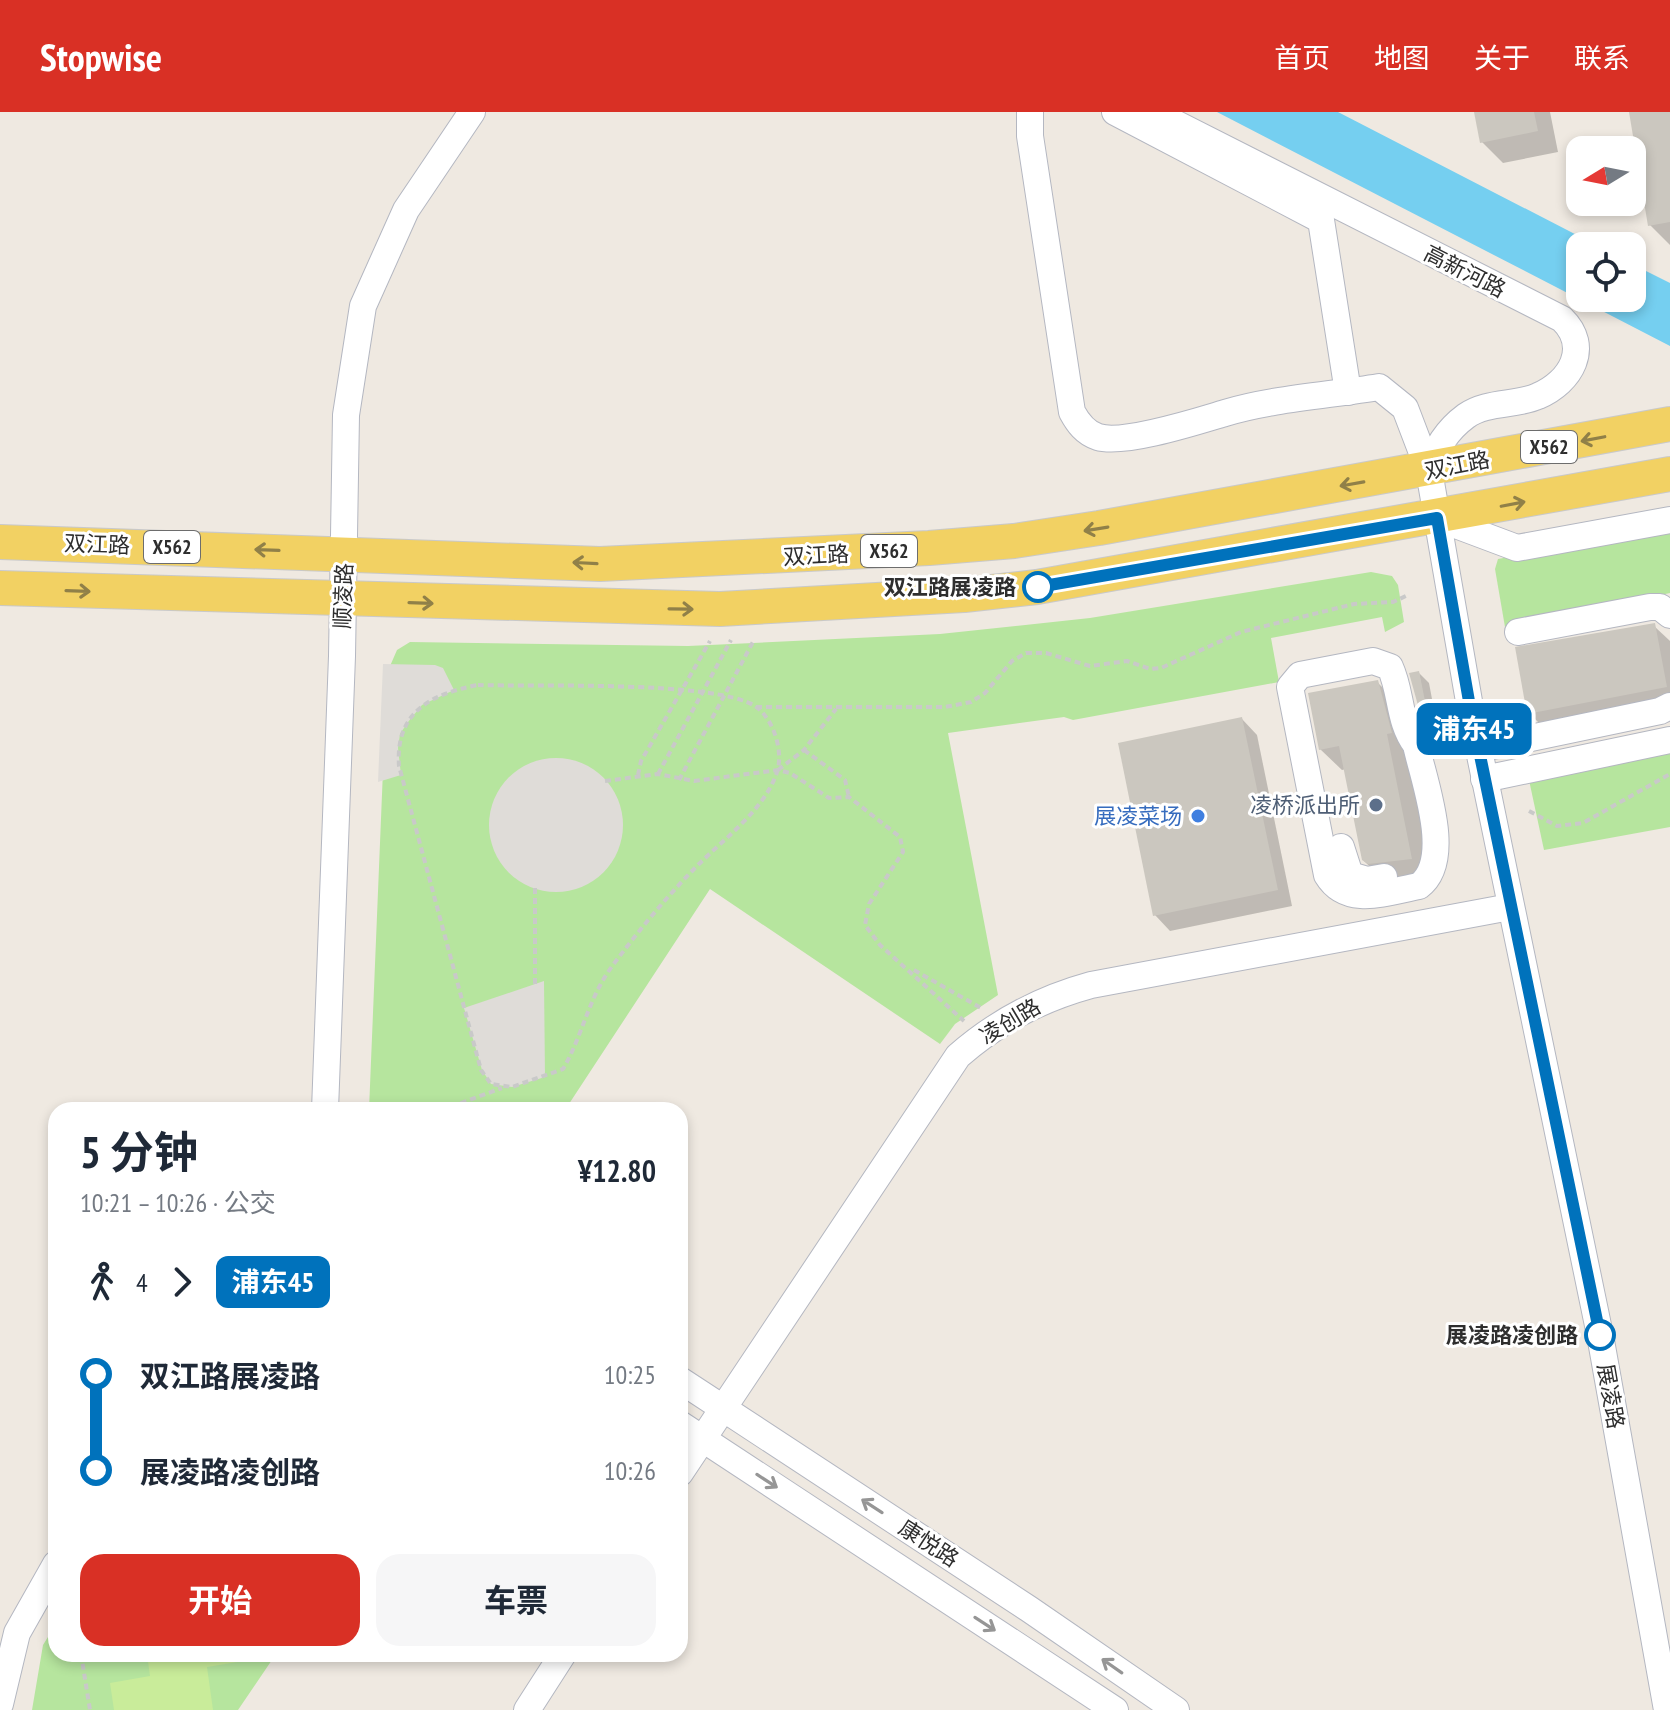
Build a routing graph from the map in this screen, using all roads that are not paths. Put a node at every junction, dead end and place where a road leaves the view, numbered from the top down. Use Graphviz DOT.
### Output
graph roads {
  1 [pos="472,112"];
  2 [pos="1030,112"];
  3 [pos="1115,112"];
  4 [pos="1153,112"];
  5 [pos="1348,392"];
  6 [pos="1670,424"];
  7 [pos="1429,471"];
  8 [pos="1670,474"];
  9 [pos="1437,518"];
  10 [pos="1670,520"];
  11 [pos="0,542"];
  12 [pos="345,553"];
  13 [pos="0,588"];
  14 [pos="343,601"];
  15 [pos="1670,615"];
  16 [pos="1518,632"];
  17 [pos="1670,706"];
  18 [pos="1670,740"];
  19 [pos="1477,741"];
  20 [pos="1416,745"];
  21 [pos="1484,779"];
  22 [pos="1341,847"];
  23 [pos="1435,867"];
  24 [pos="1510,907"];
  25 [pos="325,1102"];
  26 [pos="688,1385"];
  27 [pos="722,1408"];
  28 [pos="688,1429"];
  29 [pos="702,1438"];
  30 [pos="688,1460"];
  31 [pos="48,1578"];
  32 [pos="558,1662"];
  33 [pos="0,1704"];
  34 [pos="527,1710"];
  35 [pos="1115,1710"];
  36 [pos="1176,1710"];
  37 [pos="1667,1710"];
  1 -- 12 [label="street, 顺凌路"];
  2 -- 5 [label="street, 展凌路"];
  3 -- 5 [label="street"];
  4 -- 7 [label="street, 高新河路"];
  5 -- 7 [label="street, 展凌路"];
  6 -- 7 [label="main road, 双江路 / X562, one-way"];
  7 -- 9 [label="street, 展凌路"];
  7 -- 12 [label="main road, 双江路 / X562, one-way"];
  9 -- 8 [label="main road, X562, one-way"];
  9 -- 10 [label="street"];
  14 -- 9 [label="main road, X562, one-way"];
  9 -- 19 [label="street, 展凌路"];
  12 -- 11 [label="main road, 双江路 / X562, one-way"];
  12 -- 14 [label="street, 顺凌路"];
  13 -- 14 [label="main road, X562, one-way"];
  14 -- 25 [label="street, 顺凌路"];
  15 -- 16 [label="street"];
  17 -- 19 [label="street"];
  18 -- 21 [label="street"];
  19 -- 20 [label="street"];
  19 -- 21 [label="street, 展凌路"];
  20 -- 23 [label="street"];
  20 -- 23 [label="street"];
  21 -- 24 [label="street, 展凌路"];
  22 -- 23 [label="street"];
  24 -- 27 [label="street, 凌创路"];
  24 -- 37 [label="street, 展凌路"];
  26 -- 27 [label="street, 康悦路"];
  27 -- 29 [label="street, 凌创路"];
  36 -- 27 [label="street, 康悦路, one-way"];
  28 -- 29 [label="street, 康悦路"];
  29 -- 30 [label="street, 凌创路"];
  29 -- 35 [label="street, 康悦路, one-way"];
  31 -- 33 [label="street"];
  32 -- 34 [label="street"];
}
